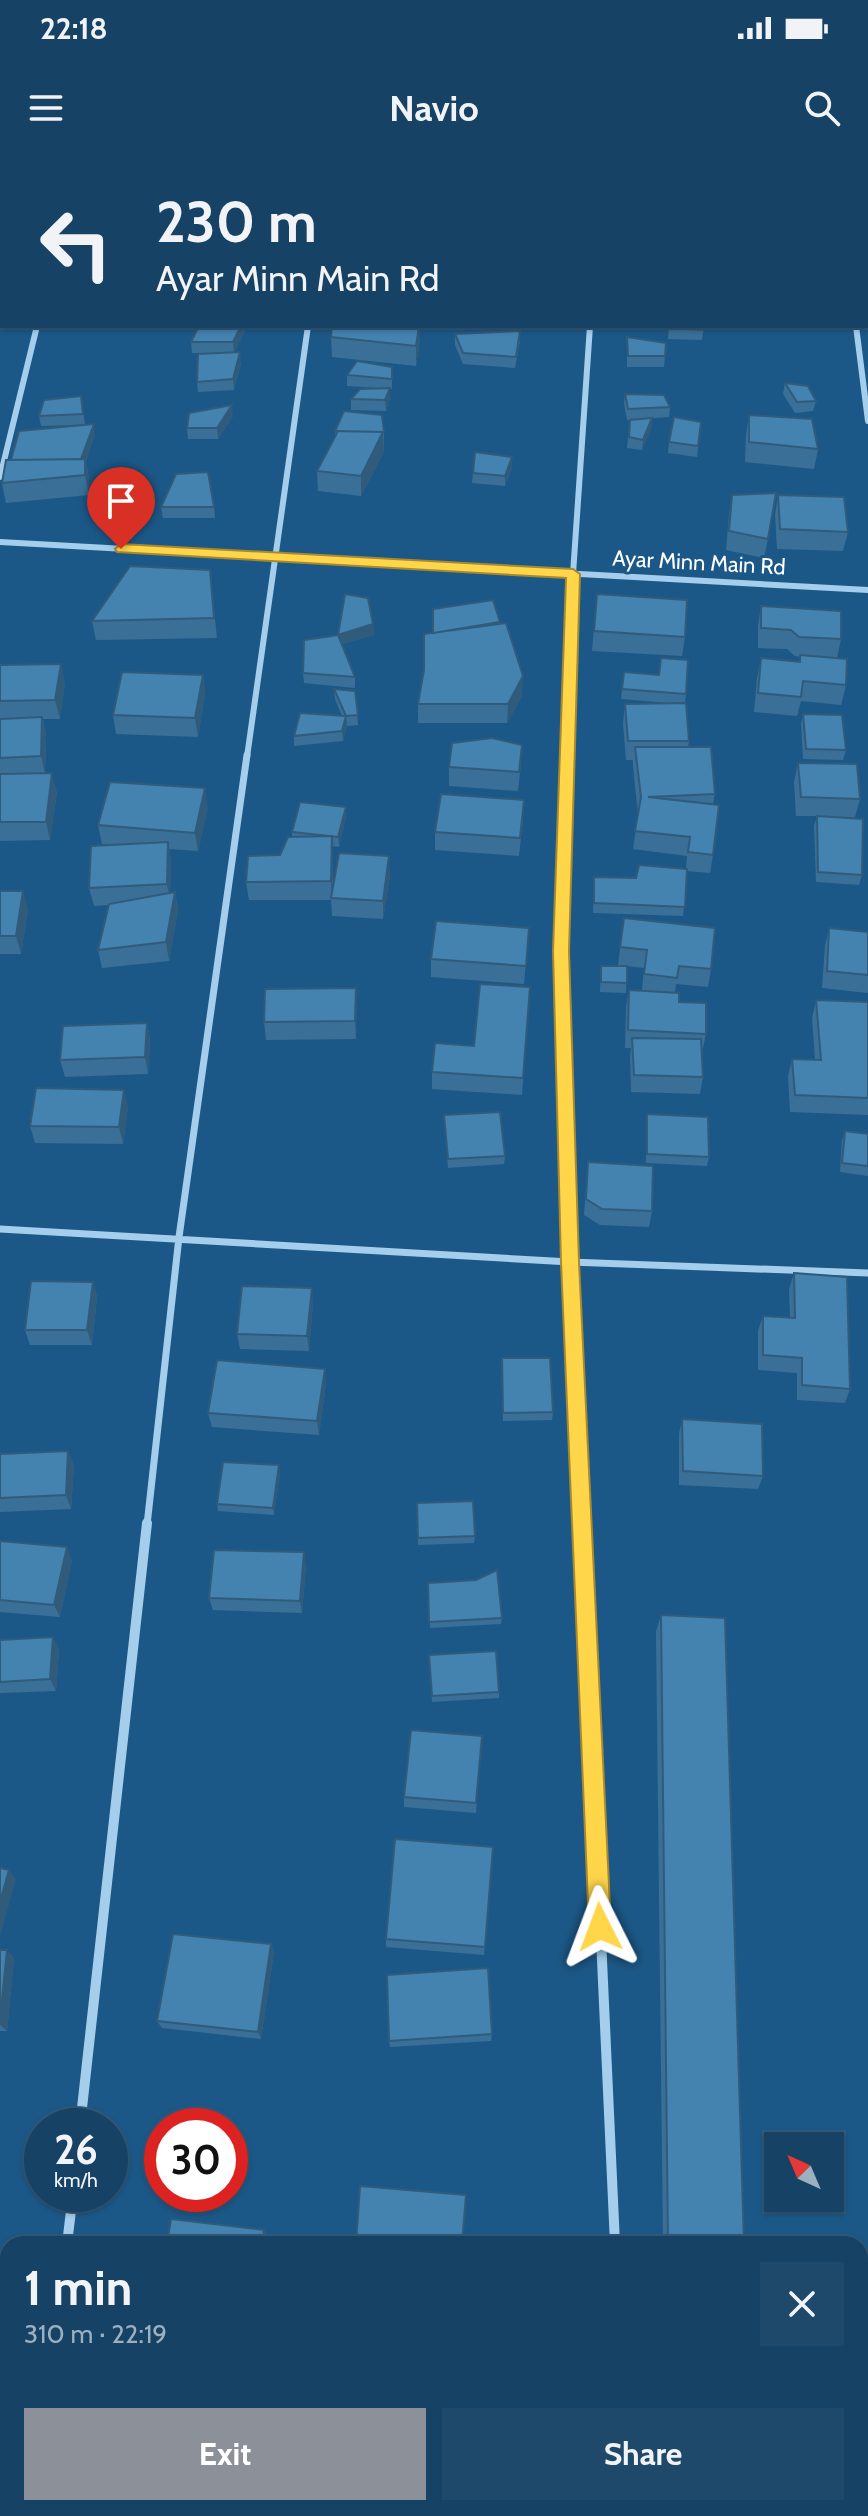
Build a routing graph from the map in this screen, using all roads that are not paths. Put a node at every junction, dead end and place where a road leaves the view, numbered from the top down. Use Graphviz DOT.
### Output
graph roads {
  1 [pos="37,328"];
  2 [pos="308,328"];
  3 [pos="590,328"];
  4 [pos="856,328"];
  5 [pos="868,421"];
  6 [pos="0,477"];
  7 [pos="0,542"];
  8 [pos="273,557"];
  9 [pos="573,574"];
  10 [pos="868,590"];
  11 [pos="0,1229"];
  12 [pos="179,1237"];
  13 [pos="570,1262"];
  14 [pos="868,1273"];
  15 [pos="82,2108"];
  16 [pos="71,2212"];
  17 [pos="68,2236"];
  18 [pos="615,2236"];
  1 -- 6 [label="street"];
  2 -- 8 [label="street"];
  3 -- 9 [label="street"];
  4 -- 5 [label="street"];
  7 -- 8 [label="street, Ayar Minn Main Rd"];
  8 -- 9 [label="street, Ayar Minn Main Rd"];
  8 -- 12 [label="street"];
  9 -- 10 [label="street, Ayar Minn Main Rd"];
  9 -- 13 [label="street"];
  11 -- 12 [label="street"];
  12 -- 13 [label="street"];
  12 -- 15 [label="street"];
  13 -- 14 [label="street"];
  13 -- 18 [label="street"];
  16 -- 17 [label="street"];
}
